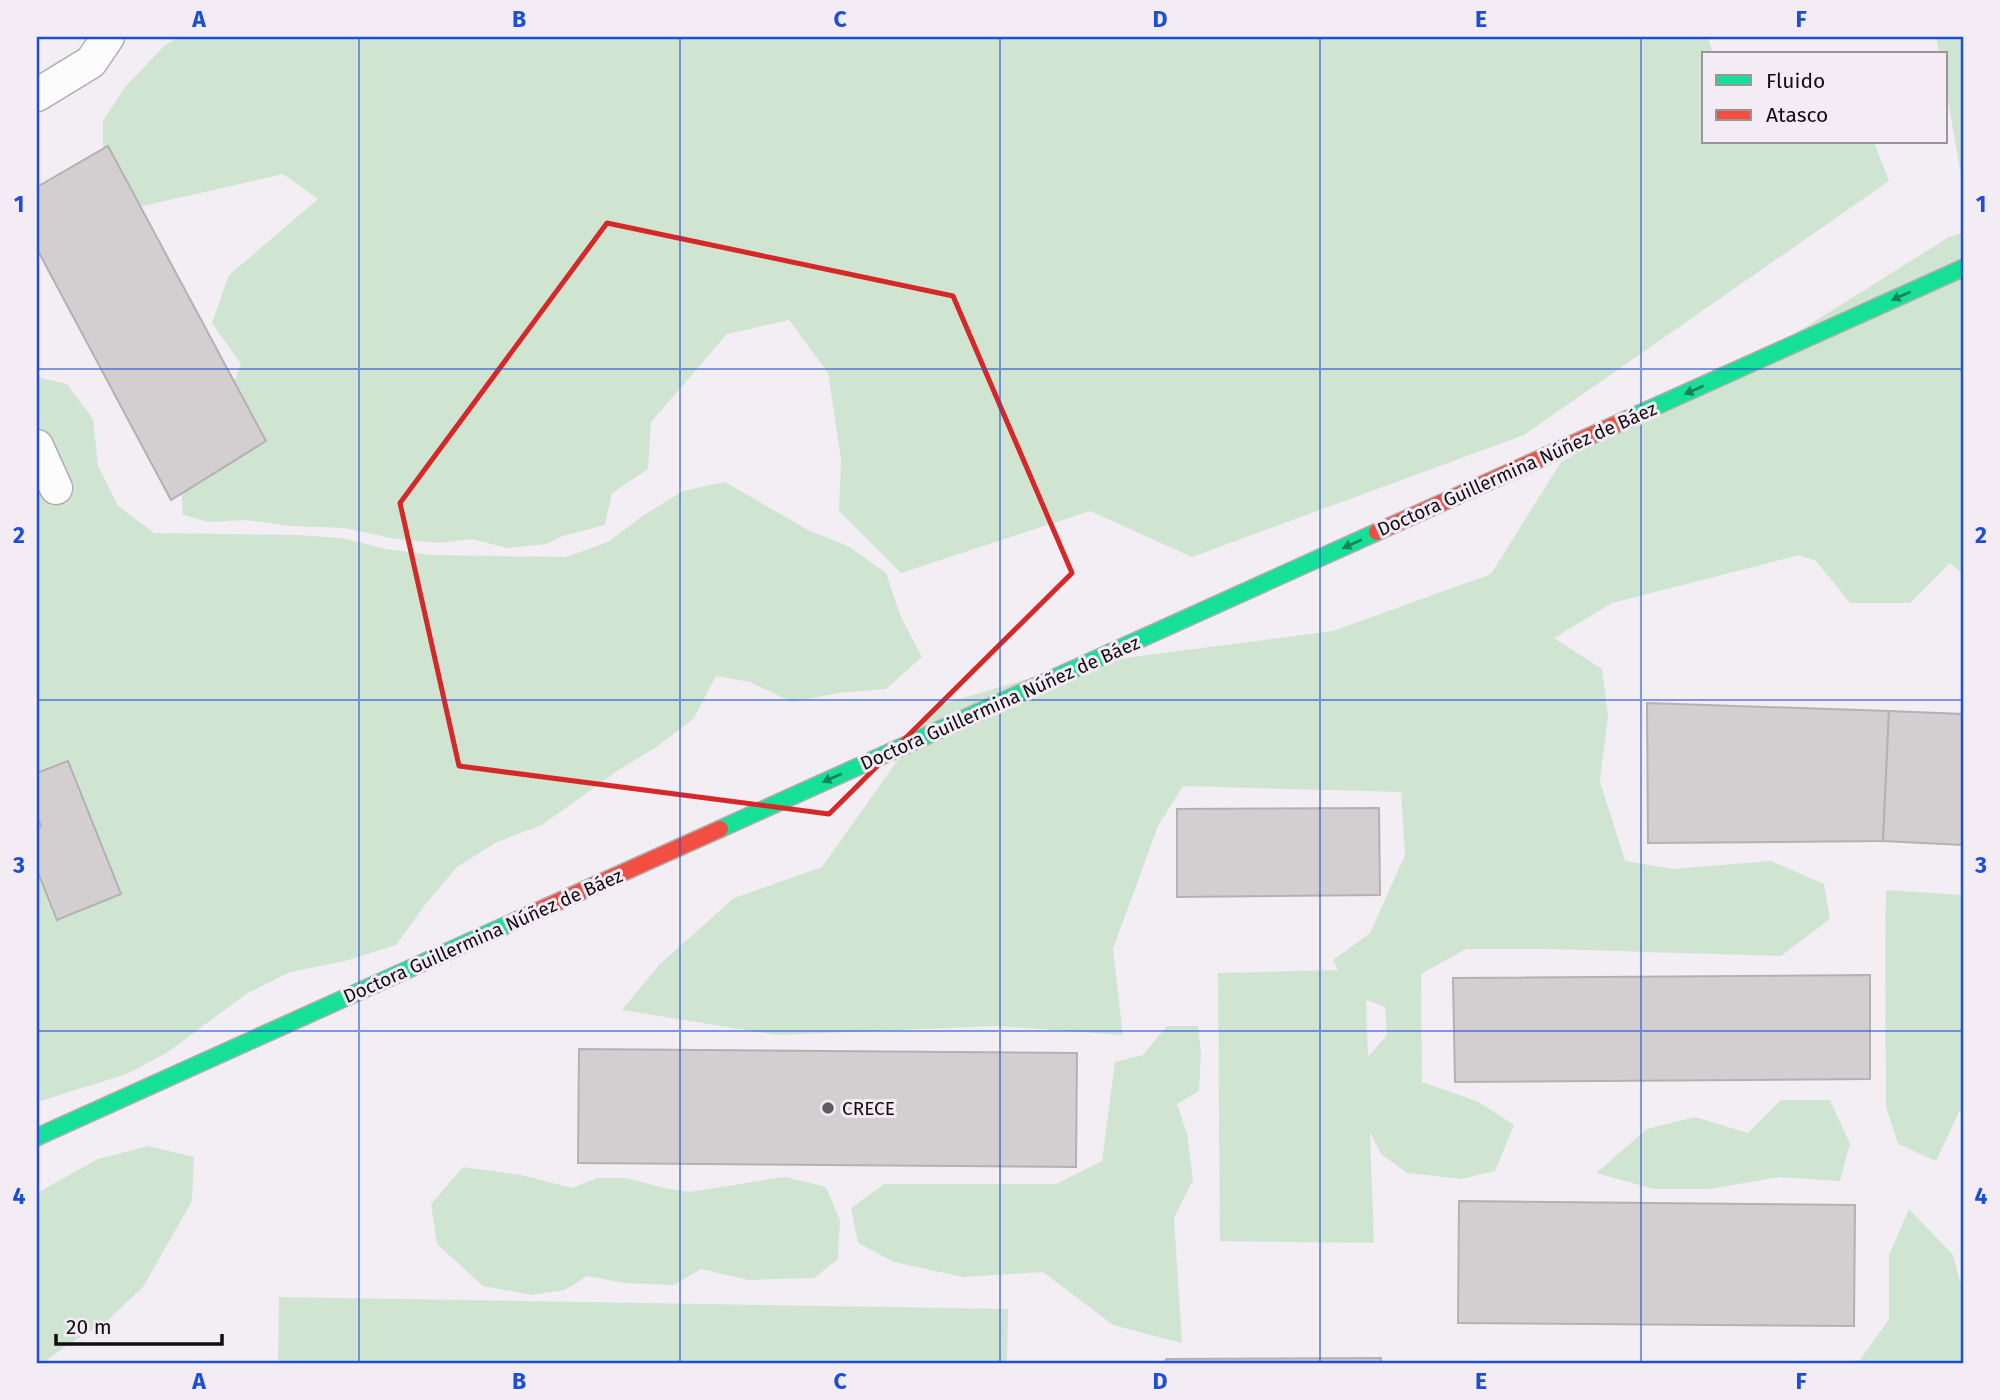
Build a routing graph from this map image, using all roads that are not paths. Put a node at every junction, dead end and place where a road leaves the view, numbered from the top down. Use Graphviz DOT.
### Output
graph roads {
  1 [pos="108,37"];
  2 [pos="37,95"];
  3 [pos="1963,268"];
  4 [pos="37,446"];
  5 [pos="56,488"];
  6 [pos="37,1137"];
  1 -- 2 [label="lane"];
  3 -- 6 [label="street, Doctora Guillermina Núñez de Báez, one-way"];
  4 -- 5 [label="lane"];
}
